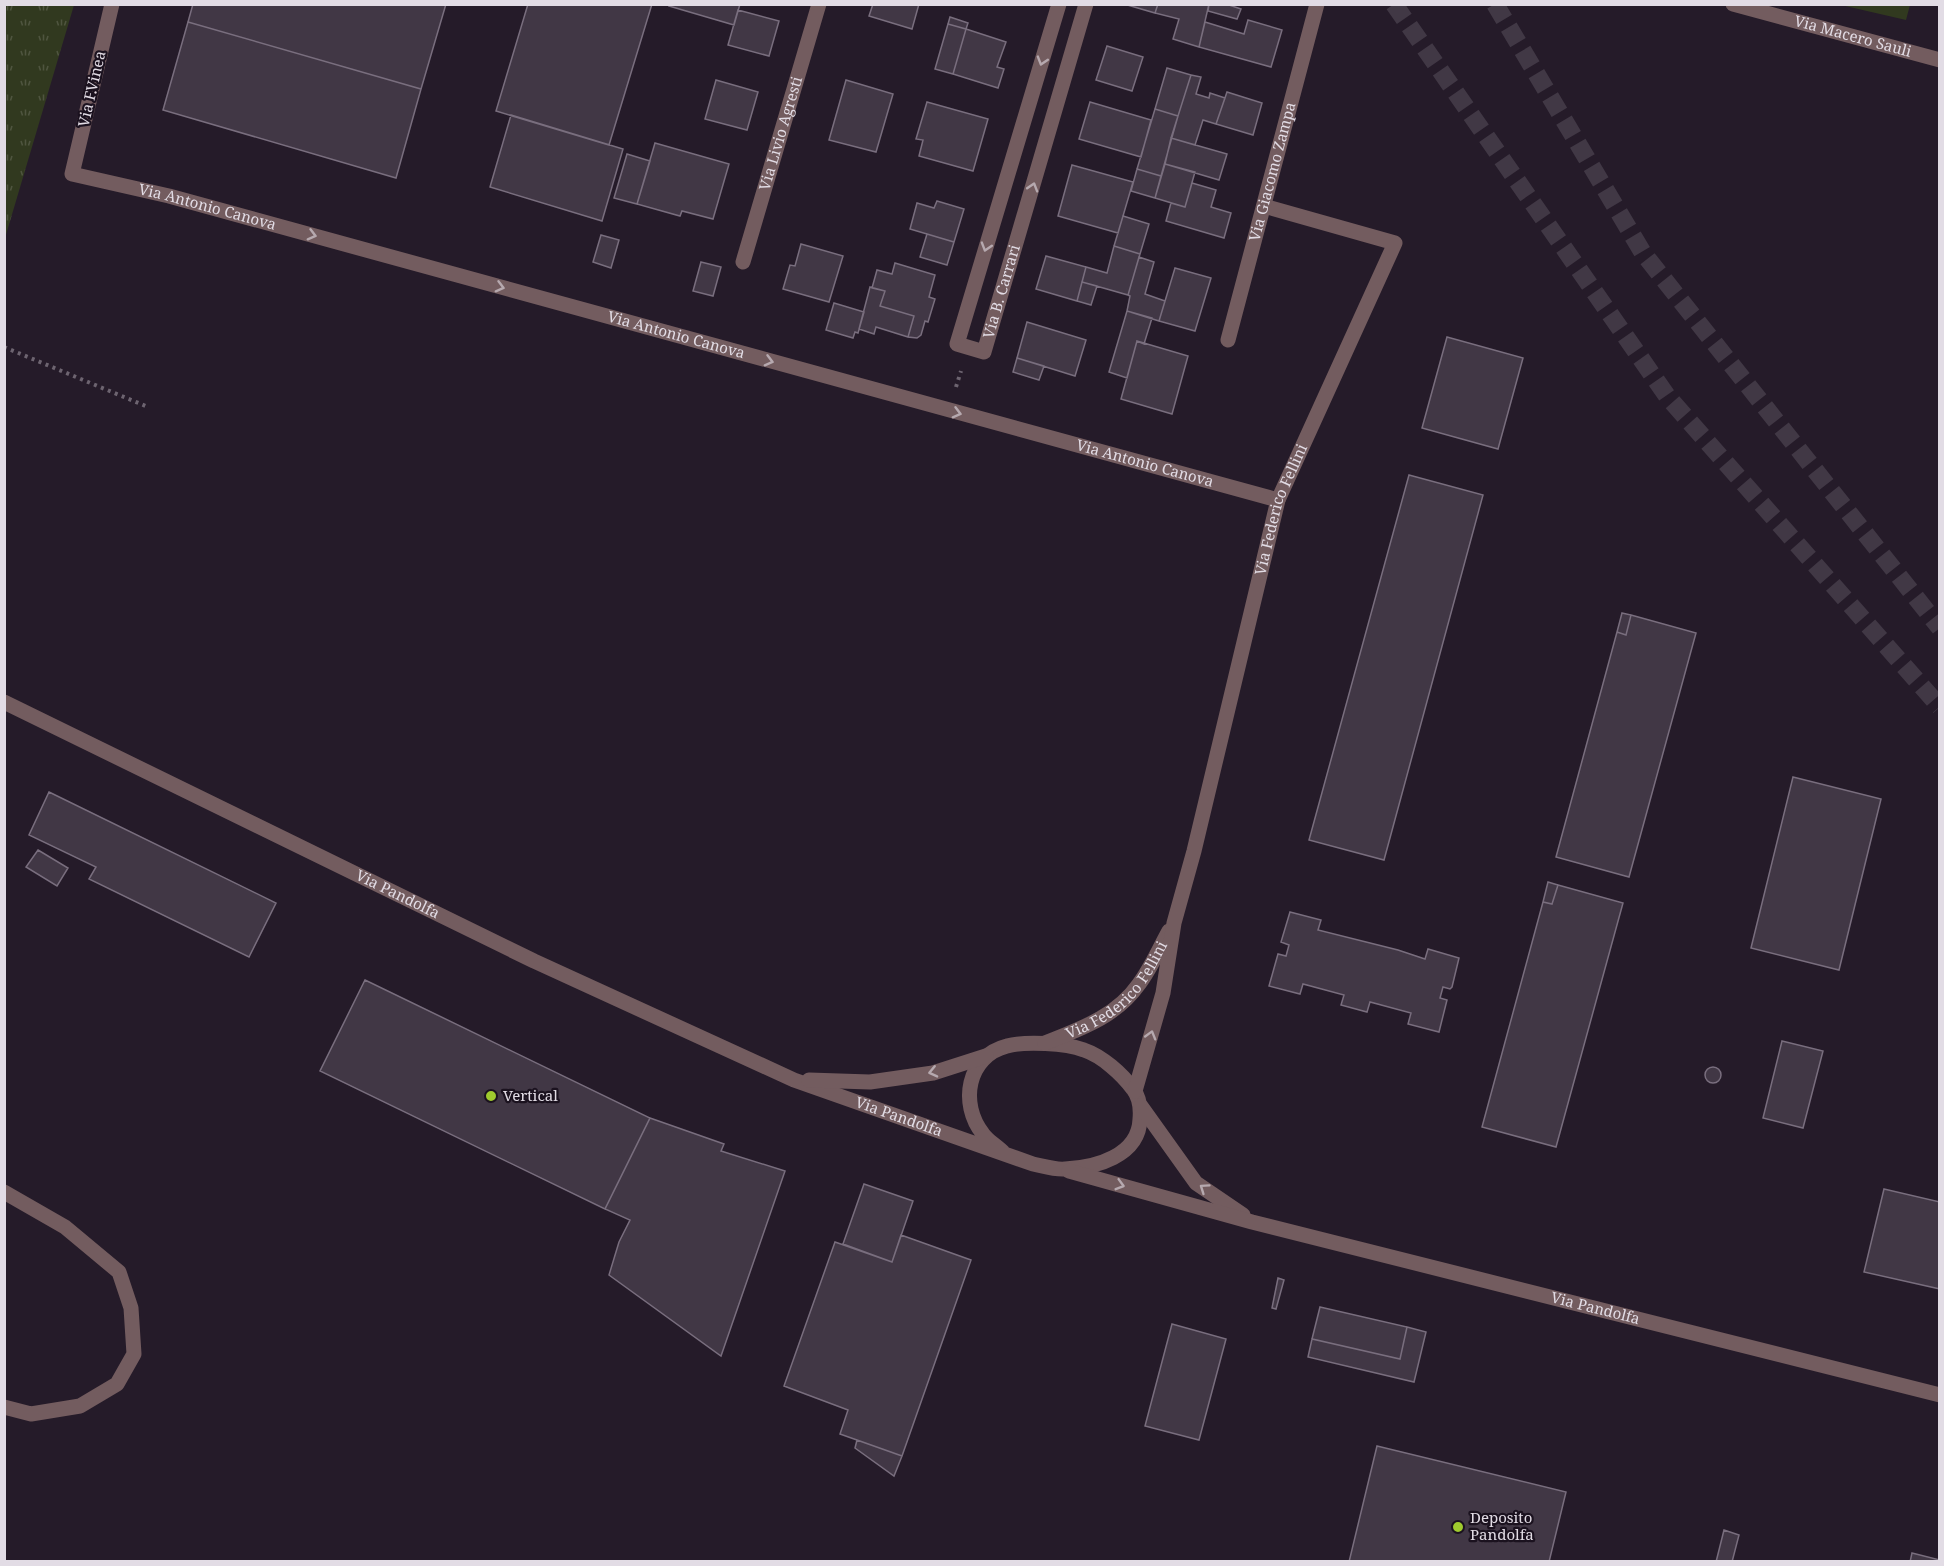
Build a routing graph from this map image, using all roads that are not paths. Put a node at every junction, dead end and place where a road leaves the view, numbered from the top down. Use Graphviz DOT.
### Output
graph roads {
  1 [pos="112,4"];
  2 [pos="819,4"];
  3 [pos="1059,4"];
  4 [pos="1086,4"];
  5 [pos="1317,4"];
  6 [pos="1732,4"];
  7 [pos="1940,60"];
  8 [pos="72,174"];
  9 [pos="1264,206"];
  10 [pos="742,262"];
  11 [pos="1228,339"];
  12 [pos="1278,500"];
  13 [pos="4,702"];
  14 [pos="1174,923"];
  15 [pos="1044,1043"];
  16 [pos="989,1055"];
  17 [pos="794,1080"];
  18 [pos="1135,1091"];
  19 [pos="1141,1106"];
  20 [pos="1003,1152"];
  21 [pos="1063,1170"];
  22 [pos="4,1192"];
  23 [pos="1252,1222"];
  24 [pos="1940,1395"];
  25 [pos="4,1407"];
  1 -- 8 [label="street, Via F.Vinea"];
  2 -- 10 [label="street, Via Livio Agresti"];
  3 -- 4 [label="street, Via B. Carrari, one-way"];
  5 -- 9 [label="street, Via Giacomo Zampa"];
  6 -- 7 [label="street, Via Macero Sauli"];
  8 -- 12 [label="street, Via Antonio Canova, one-way"];
  9 -- 11 [label="street, Via Giacomo Zampa"];
  9 -- 12 [label="street, Via Federico Fellini"];
  12 -- 14 [label="street, Via Federico Fellini"];
  13 -- 17 [label="street, Via Pandolfa"];
  14 -- 15 [label="street, Via Federico Fellini"];
  18 -- 14 [label="street, Via Federico Fellini, one-way"];
  15 -- 16 [label="street, Via Pandolfa"];
  15 -- 18 [label="street, Via Pandolfa"];
  16 -- 17 [label="street, Via Pandolfa, one-way"];
  16 -- 20 [label="street, Via Pandolfa"];
  17 -- 20 [label="street, Via Pandolfa"];
  18 -- 19 [label="street, Via Pandolfa"];
  19 -- 21 [label="street, Via Pandolfa"];
  23 -- 19 [label="street, Via Pandolfa, one-way"];
  20 -- 21 [label="street, Via Pandolfa"];
  21 -- 23 [label="street, Via Pandolfa, one-way"];
  22 -- 25 [label="street"];
  23 -- 24 [label="street, Via Pandolfa"];
}
